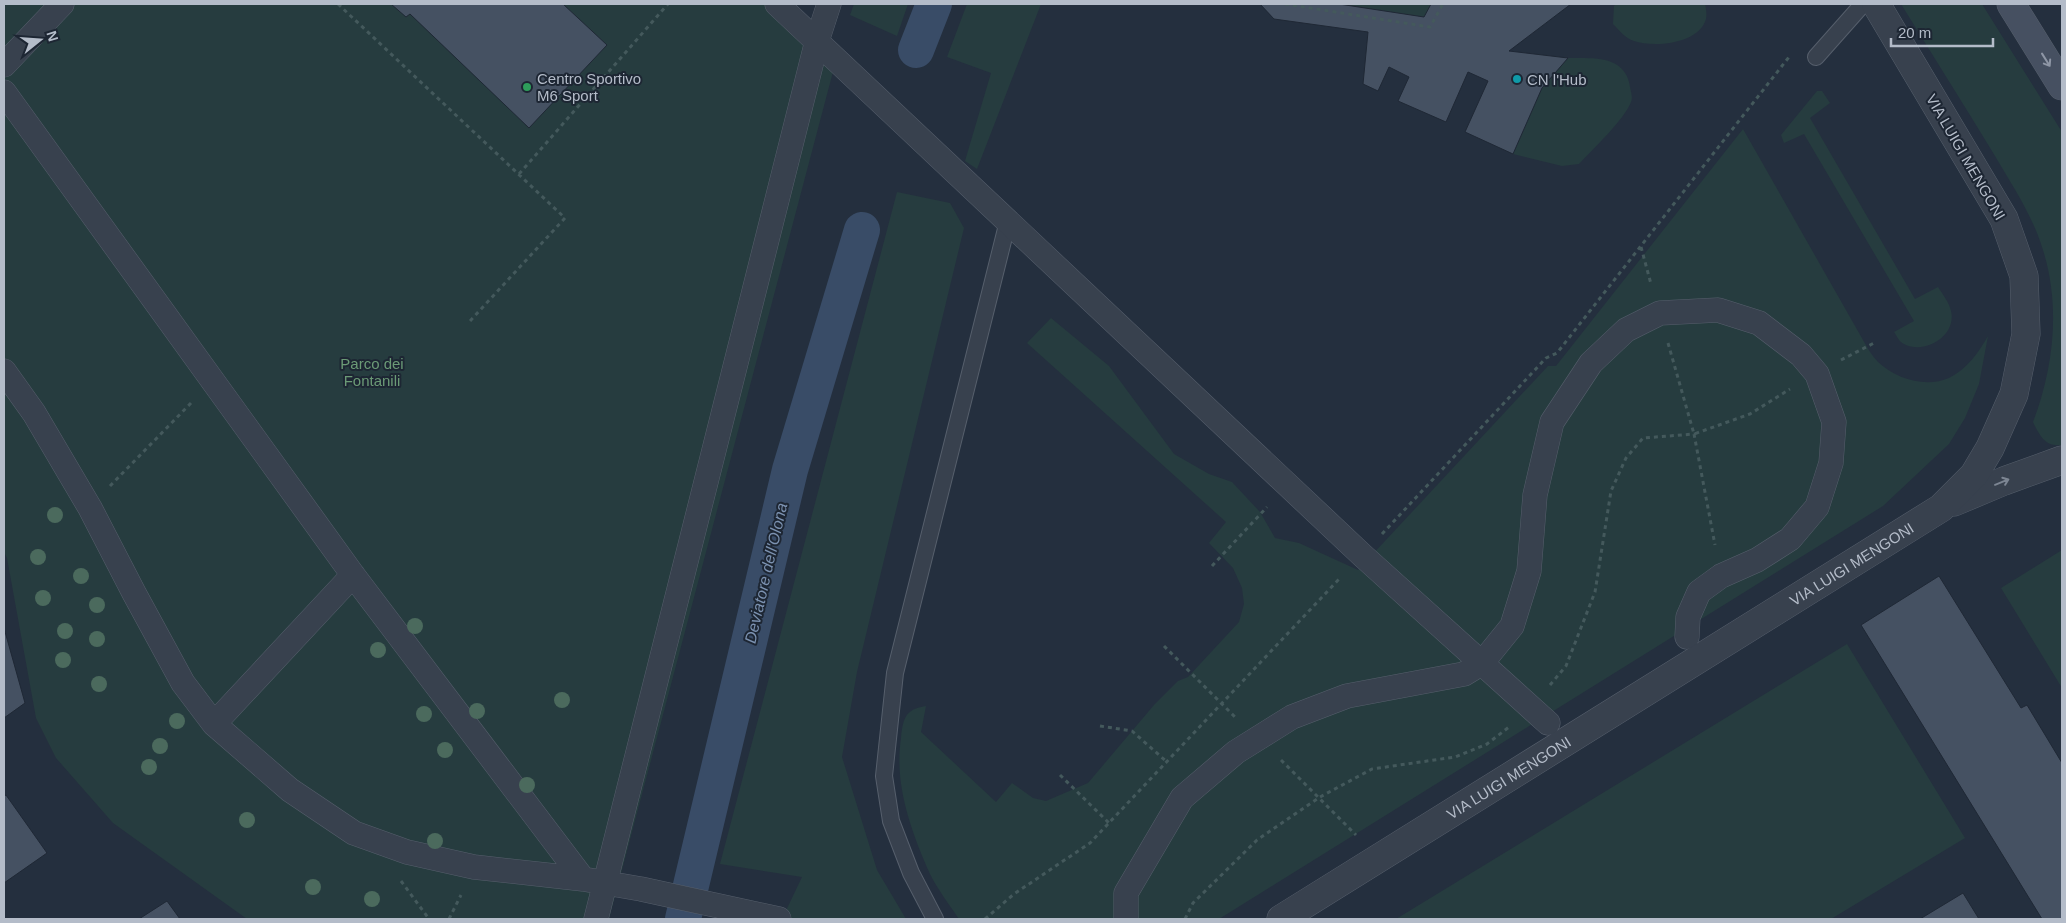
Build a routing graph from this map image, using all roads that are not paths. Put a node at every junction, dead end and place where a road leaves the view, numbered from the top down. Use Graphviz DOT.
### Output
graph roads {
  1 [pos="62,4"];
  2 [pos="777,4"];
  3 [pos="828,4"];
  4 [pos="1863,4"];
  5 [pos="1876,4"];
  6 [pos="2011,4"];
  7 [pos="817,41"];
  8 [pos="1816,57"];
  9 [pos="4,65"];
  10 [pos="2062,86"];
  11 [pos="4,92"];
  12 [pos="1008,221"];
  13 [pos="4,370"];
  14 [pos="2062,460"];
  15 [pos="1941,508"];
  16 [pos="353,575"];
  17 [pos="1687,637"];
  18 [pos="1482,663"];
  19 [pos="1548,723"];
  20 [pos="214,724"];
  21 [pos="593,881"];
  22 [pos="596,919"];
  23 [pos="779,919"];
  24 [pos="935,919"];
  25 [pos="1126,919"];
  26 [pos="1281,919"];
  1 -- 9 [label="street"];
  2 -- 7 [label="street"];
  3 -- 7 [label="street"];
  4 -- 8 [label="lane"];
  5 -- 15 [label="street, VIA LUIGI MENGONI"];
  6 -- 10 [label="main road, one-way"];
  7 -- 12 [label="street"];
  7 -- 21 [label="street"];
  11 -- 16 [label="street"];
  12 -- 18 [label="street"];
  12 -- 24 [label="lane"];
  13 -- 20 [label="street"];
  15 -- 14 [label="street, one-way"];
  15 -- 26 [label="street, VIA LUIGI MENGONI"];
  16 -- 20 [label="street"];
  16 -- 21 [label="street"];
  17 -- 18 [label="street"];
  18 -- 19 [label="street"];
  18 -- 25 [label="street"];
  20 -- 21 [label="street"];
  21 -- 22 [label="street"];
  21 -- 23 [label="street"];
}
